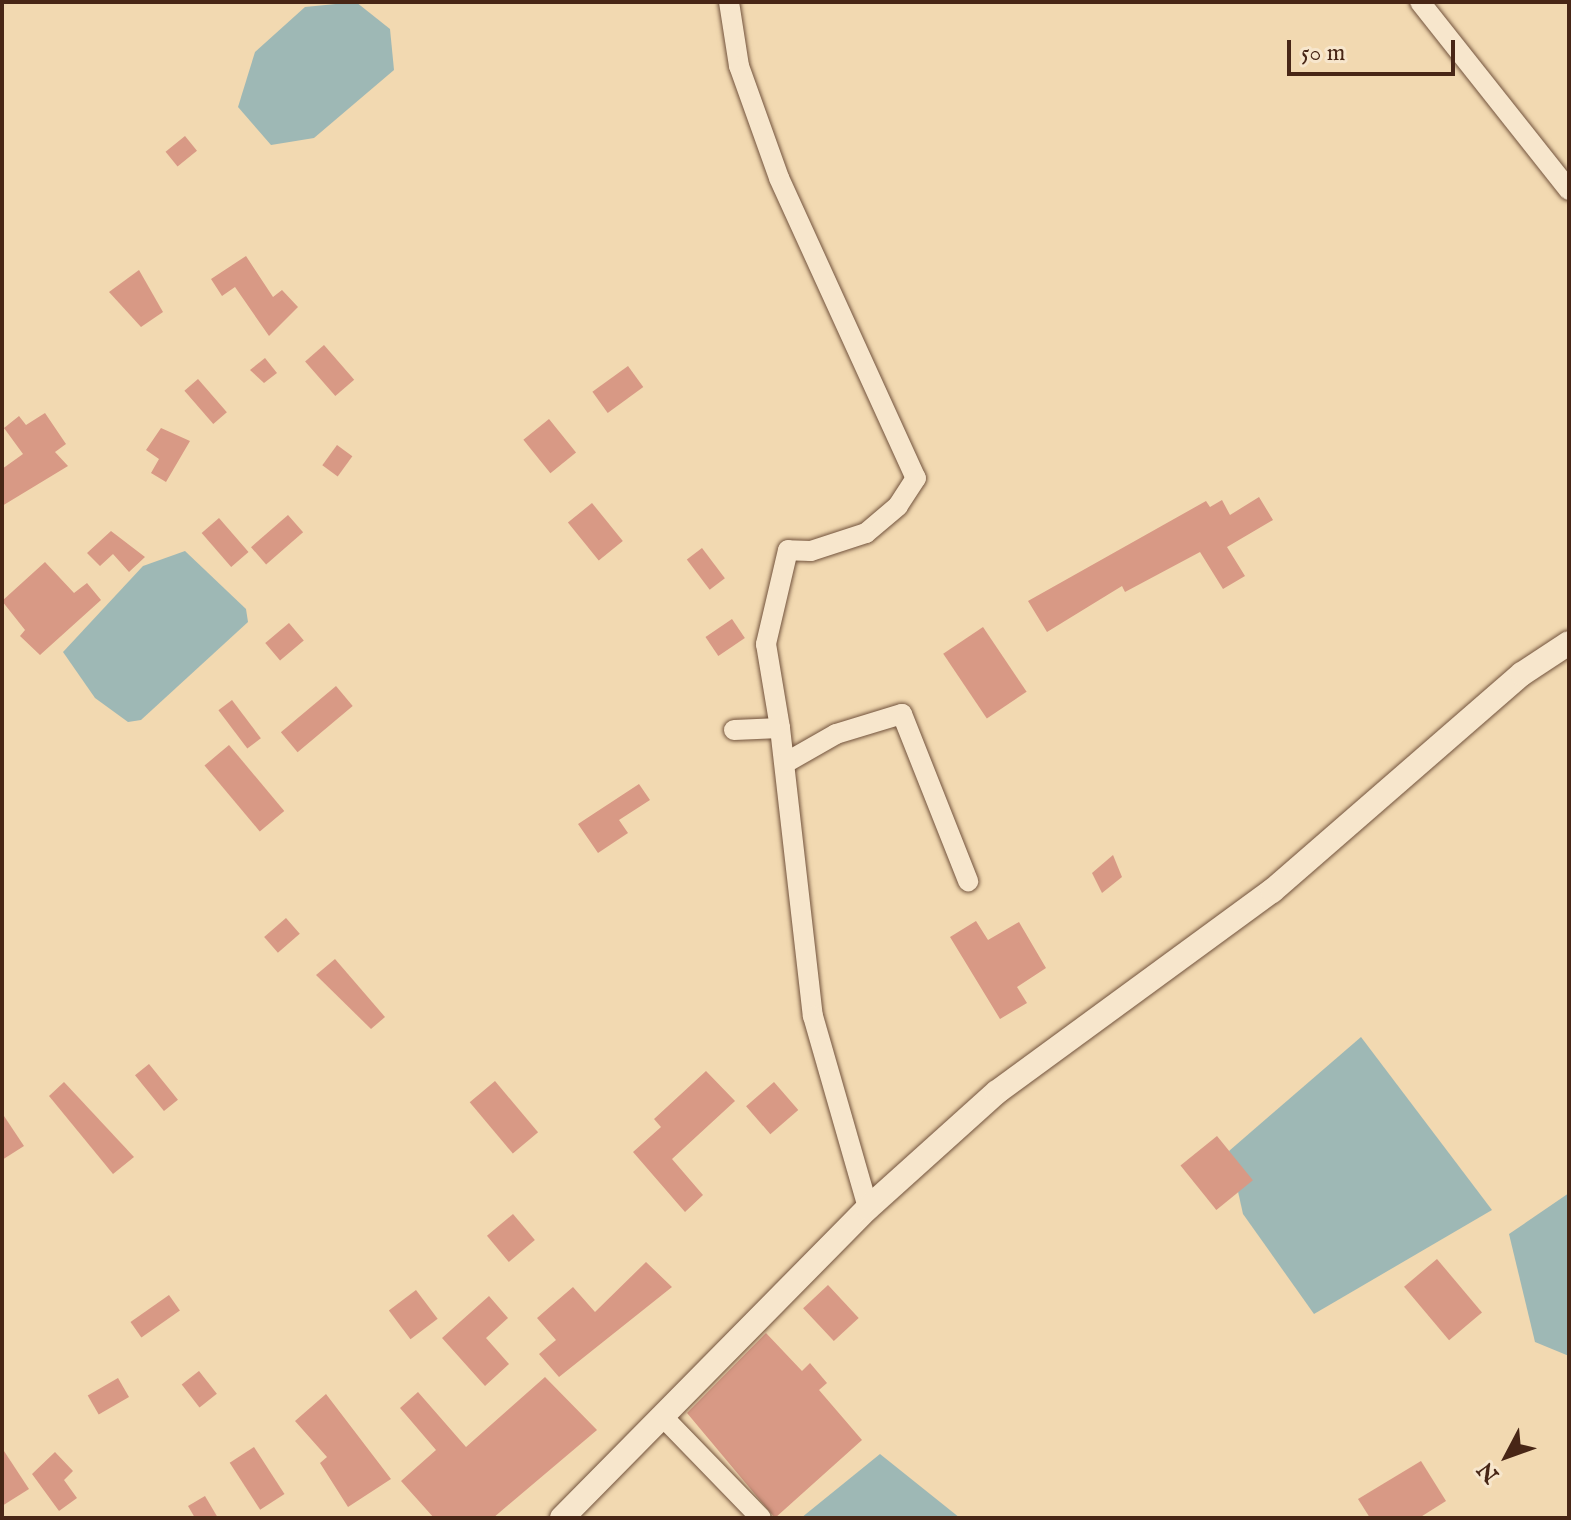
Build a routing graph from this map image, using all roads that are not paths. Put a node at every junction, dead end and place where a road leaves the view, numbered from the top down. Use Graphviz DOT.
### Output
graph roads {
  1 [pos="729,2"];
  2 [pos="1420,2"];
  3 [pos="1569,190"];
  4 [pos="1569,643"];
  5 [pos="780,728"];
  6 [pos="734,730"];
  7 [pos="787,762"];
  8 [pos="968,881"];
  9 [pos="868,1208"];
  10 [pos="664,1418"];
  11 [pos="562,1518"];
  12 [pos="761,1518"];
  1 -- 5 [label="street"];
  2 -- 3 [label="street"];
  4 -- 9 [label="street"];
  5 -- 6 [label="street"];
  5 -- 7 [label="street"];
  7 -- 8 [label="street"];
  7 -- 9 [label="street"];
  9 -- 10 [label="street"];
  10 -- 11 [label="street"];
  10 -- 12 [label="street"];
}
